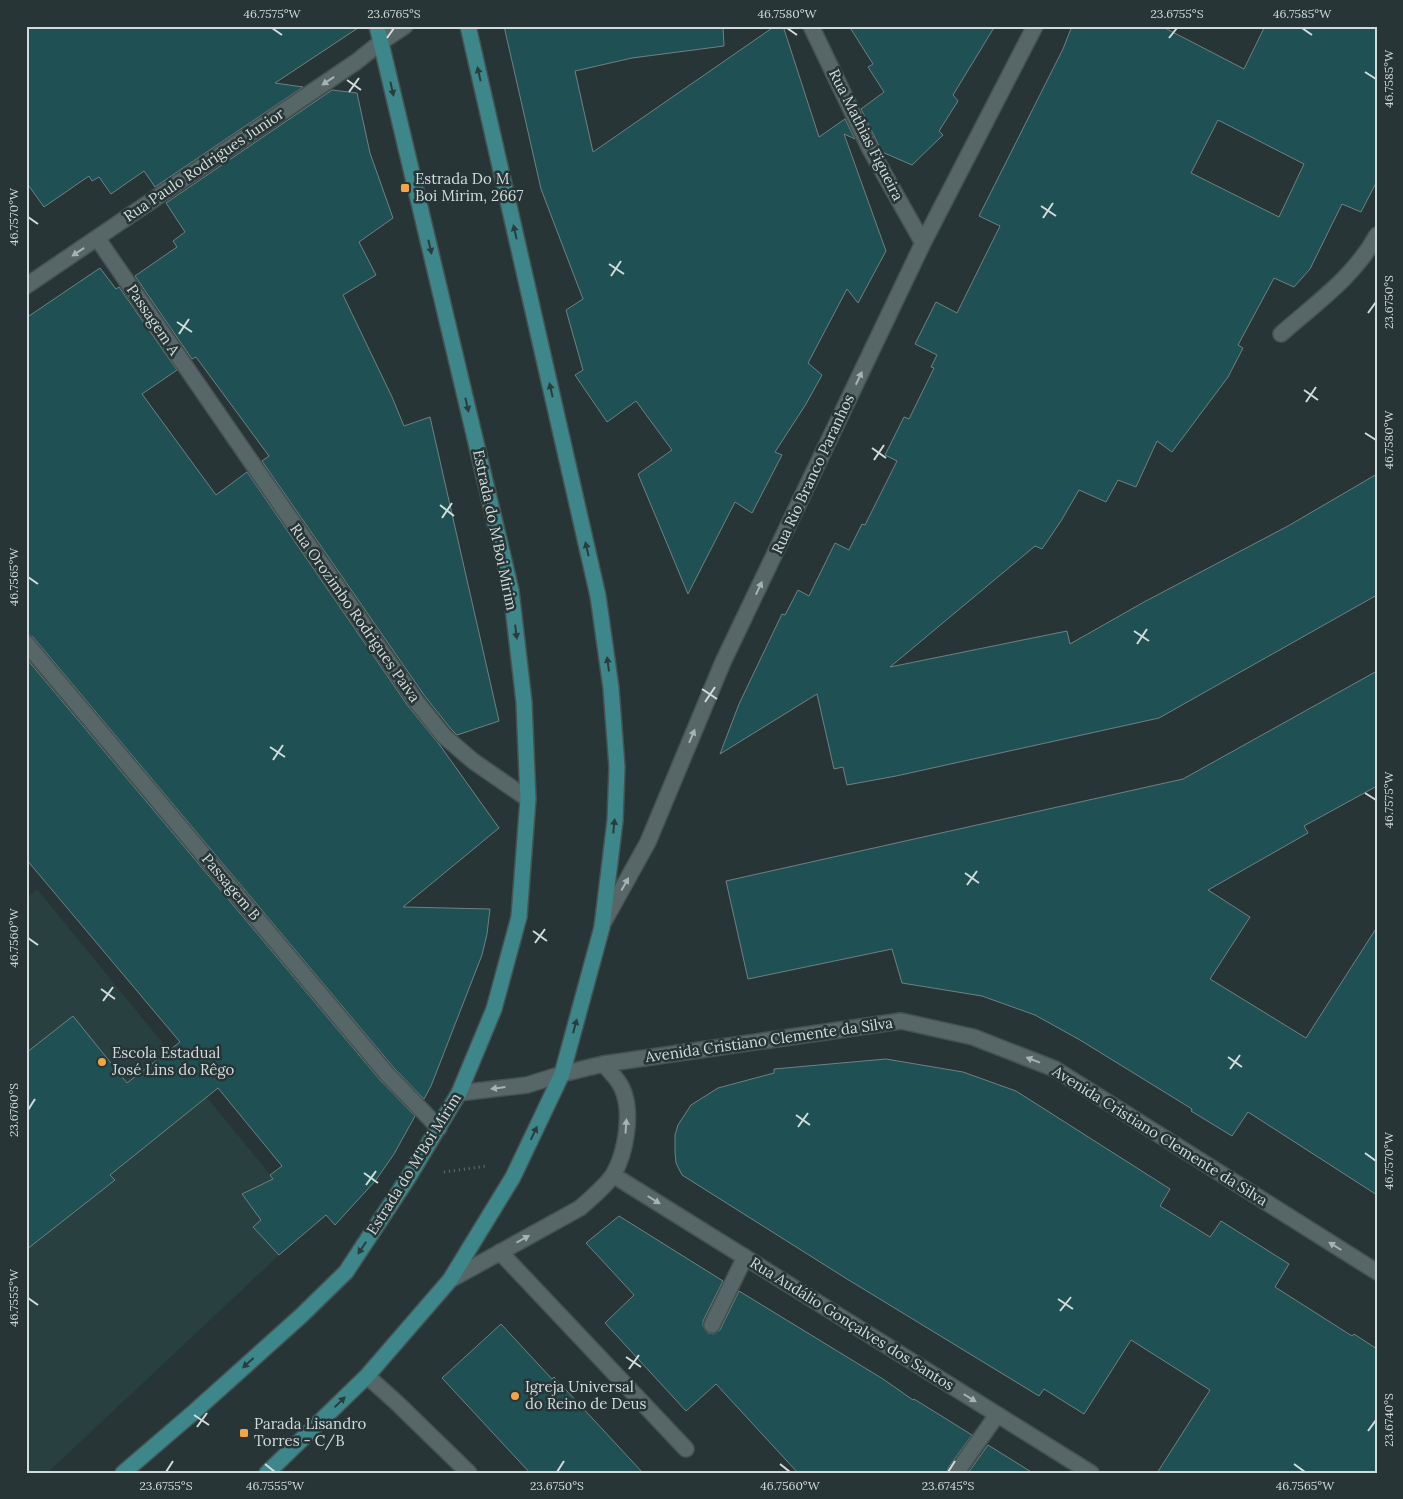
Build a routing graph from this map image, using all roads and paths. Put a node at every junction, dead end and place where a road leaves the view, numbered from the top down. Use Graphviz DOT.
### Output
graph roads {
  1 [pos="377,26"];
  2 [pos="405,26"];
  3 [pos="468,26"];
  4 [pos="810,26"];
  5 [pos="1035,26"];
  6 [pos="381,42"];
  7 [pos="1377,235"];
  8 [pos="98,238"];
  9 [pos="923,243"];
  10 [pos="26,286"];
  11 [pos="1281,334"];
  12 [pos="209,401"];
  13 [pos="26,642"];
  14 [pos="528,799"];
  15 [pos="602,927"];
  16 [pos="602,1064"];
  17 [pos="562,1074"];
  18 [pos="459,1093"];
  19 [pos="439,1128"];
  20 [pos="613,1175"];
  21 [pos="500,1252"];
  22 [pos="745,1257"];
  23 [pos="1377,1272"];
  24 [pos="450,1280"];
  25 [pos="712,1325"];
  26 [pos="366,1376"];
  27 [pos="997,1414"];
  28 [pos="686,1449"];
  29 [pos="123,1473"];
  30 [pos="267,1473"];
  31 [pos="469,1473"];
  32 [pos="956,1473"];
  33 [pos="1091,1473"];
  1 -- 6 [label="main road, Estrada do M'Boi Mirim"];
  2 -- 6 [label="street, Rua Paulo Rodrigues Junior"];
  15 -- 3 [label="main road, one-way"];
  4 -- 9 [label="street, Rua Mathias Figueira"];
  5 -- 9 [label="street, Rua Rio Branco Paranhos"];
  6 -- 8 [label="street, Rua Paulo Rodrigues Junior, one-way"];
  6 -- 14 [label="main road, Estrada do M'Boi Mirim, one-way"];
  7 -- 11 [label="street"];
  8 -- 10 [label="street, Rua Paulo Rodrigues Junior, one-way"];
  8 -- 12 [label="street, Passagem A"];
  15 -- 9 [label="street, Rua Rio Branco Paranhos, one-way"];
  12 -- 14 [label="street, Rua Orozimbo Rodrigues Paiva"];
  13 -- 19 [label="street, Passagem B"];
  14 -- 18 [label="main road, Estrada do M'Boi Mirim"];
  17 -- 15 [label="main road, one-way"];
  16 -- 17 [label="street, Avenida Cristiano Clemente da Silva"];
  20 -- 16 [label="street, one-way"];
  23 -- 16 [label="street, Avenida Cristiano Clemente da Silva, one-way"];
  17 -- 18 [label="street, Avenida Cristiano Clemente da Silva, one-way"];
  24 -- 17 [label="main road, one-way"];
  18 -- 19 [label="main road, Estrada do M'Boi Mirim"];
  19 -- 29 [label="main road, Estrada do M'Boi Mirim, one-way"];
  21 -- 20 [label="street, one-way"];
  20 -- 22 [label="street, Rua Audálio Gonçalves dos Santos, one-way"];
  21 -- 24 [label="street"];
  21 -- 28 [label="street"];
  22 -- 25 [label="street"];
  22 -- 27 [label="street, Rua Audálio Gonçalves dos Santos, one-way"];
  24 -- 26 [label="main road"];
  30 -- 26 [label="main road, one-way"];
  26 -- 31 [label="street"];
  27 -- 32 [label="street"];
  27 -- 33 [label="street, Rua Audálio Gonçalves dos Santos"];
}
